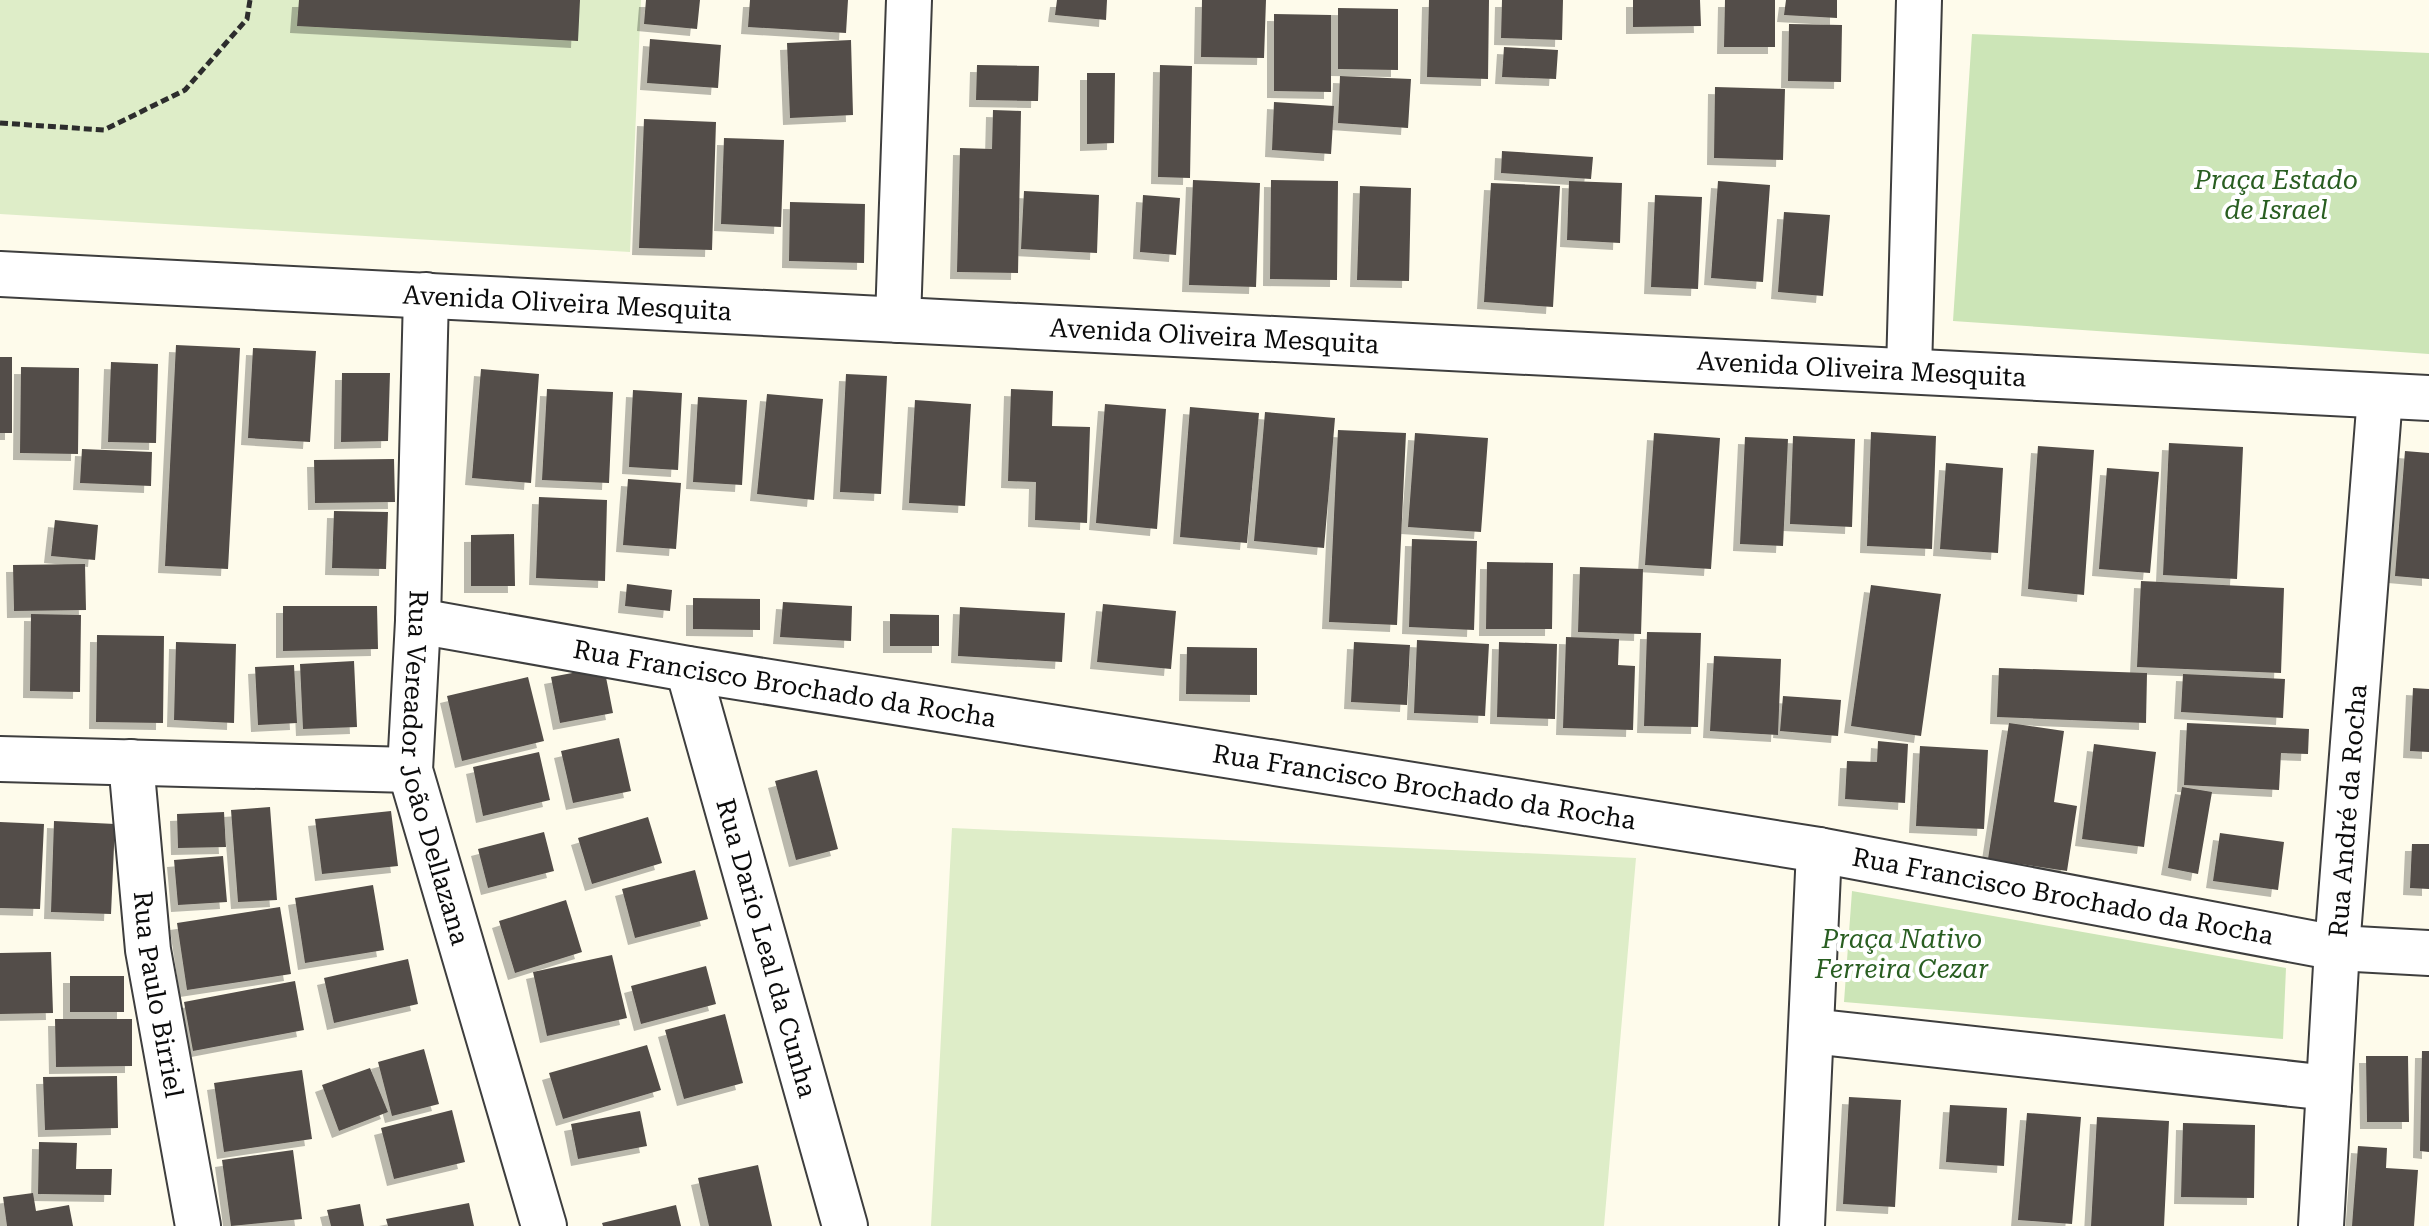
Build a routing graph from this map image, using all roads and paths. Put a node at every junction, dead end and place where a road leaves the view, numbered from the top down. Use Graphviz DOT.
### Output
graph roads {
  1 [pos="250,0"];
  2 [pos="909,0"];
  3 [pos="1919,0"];
  4 [pos="0,123"];
  5 [pos="0,274"];
  6 [pos="426,295"];
  7 [pos="898,320"];
  8 [pos="1909,371"];
  9 [pos="2380,396"];
  10 [pos="2429,398"];
  11 [pos="418,621"];
  12 [pos="688,669"];
  13 [pos="0,759"];
  14 [pos="131,762"];
  15 [pos="410,770"];
  16 [pos="1819,850"];
  17 [pos="2337,948"];
  18 [pos="2429,953"];
  19 [pos="1811,1031"];
  20 [pos="2329,1088"];
  21 [pos="198,1226"];
  22 [pos="544,1226"];
  23 [pos="845,1226"];
  24 [pos="1802,1226"];
  25 [pos="2321,1226"];
  1 -- 4 [label="path"];
  2 -- 7 [label="street"];
  3 -- 8 [label="street"];
  5 -- 6 [label="street, Avenida Oliveira Mesquita"];
  6 -- 7 [label="street, Avenida Oliveira Mesquita"];
  6 -- 11 [label="street, Rua Vereador João Dellazana"];
  7 -- 8 [label="street, Avenida Oliveira Mesquita"];
  8 -- 9 [label="street, Avenida Oliveira Mesquita"];
  9 -- 10 [label="street, Avenida Oliveira Mesquita"];
  9 -- 17 [label="street, Rua André da Rocha"];
  11 -- 12 [label="street, Rua Francisco Brochado da Rocha"];
  11 -- 15 [label="street, Rua Vereador João Dellazana"];
  12 -- 16 [label="street, Rua Francisco Brochado da Rocha"];
  12 -- 23 [label="street, Rua Dario Leal da Cunha"];
  13 -- 14 [label="street"];
  14 -- 15 [label="street"];
  14 -- 21 [label="street, Rua Paulo Birriel"];
  15 -- 22 [label="street, Rua Vereador João Dellazana"];
  16 -- 17 [label="street, Rua Francisco Brochado da Rocha"];
  16 -- 19 [label="street"];
  17 -- 18 [label="street, Rua Francisco Brochado da Rocha"];
  17 -- 20 [label="street, Rua André da Rocha"];
  19 -- 20 [label="street"];
  19 -- 24 [label="street"];
  20 -- 25 [label="street, Rua André da Rocha"];
}
